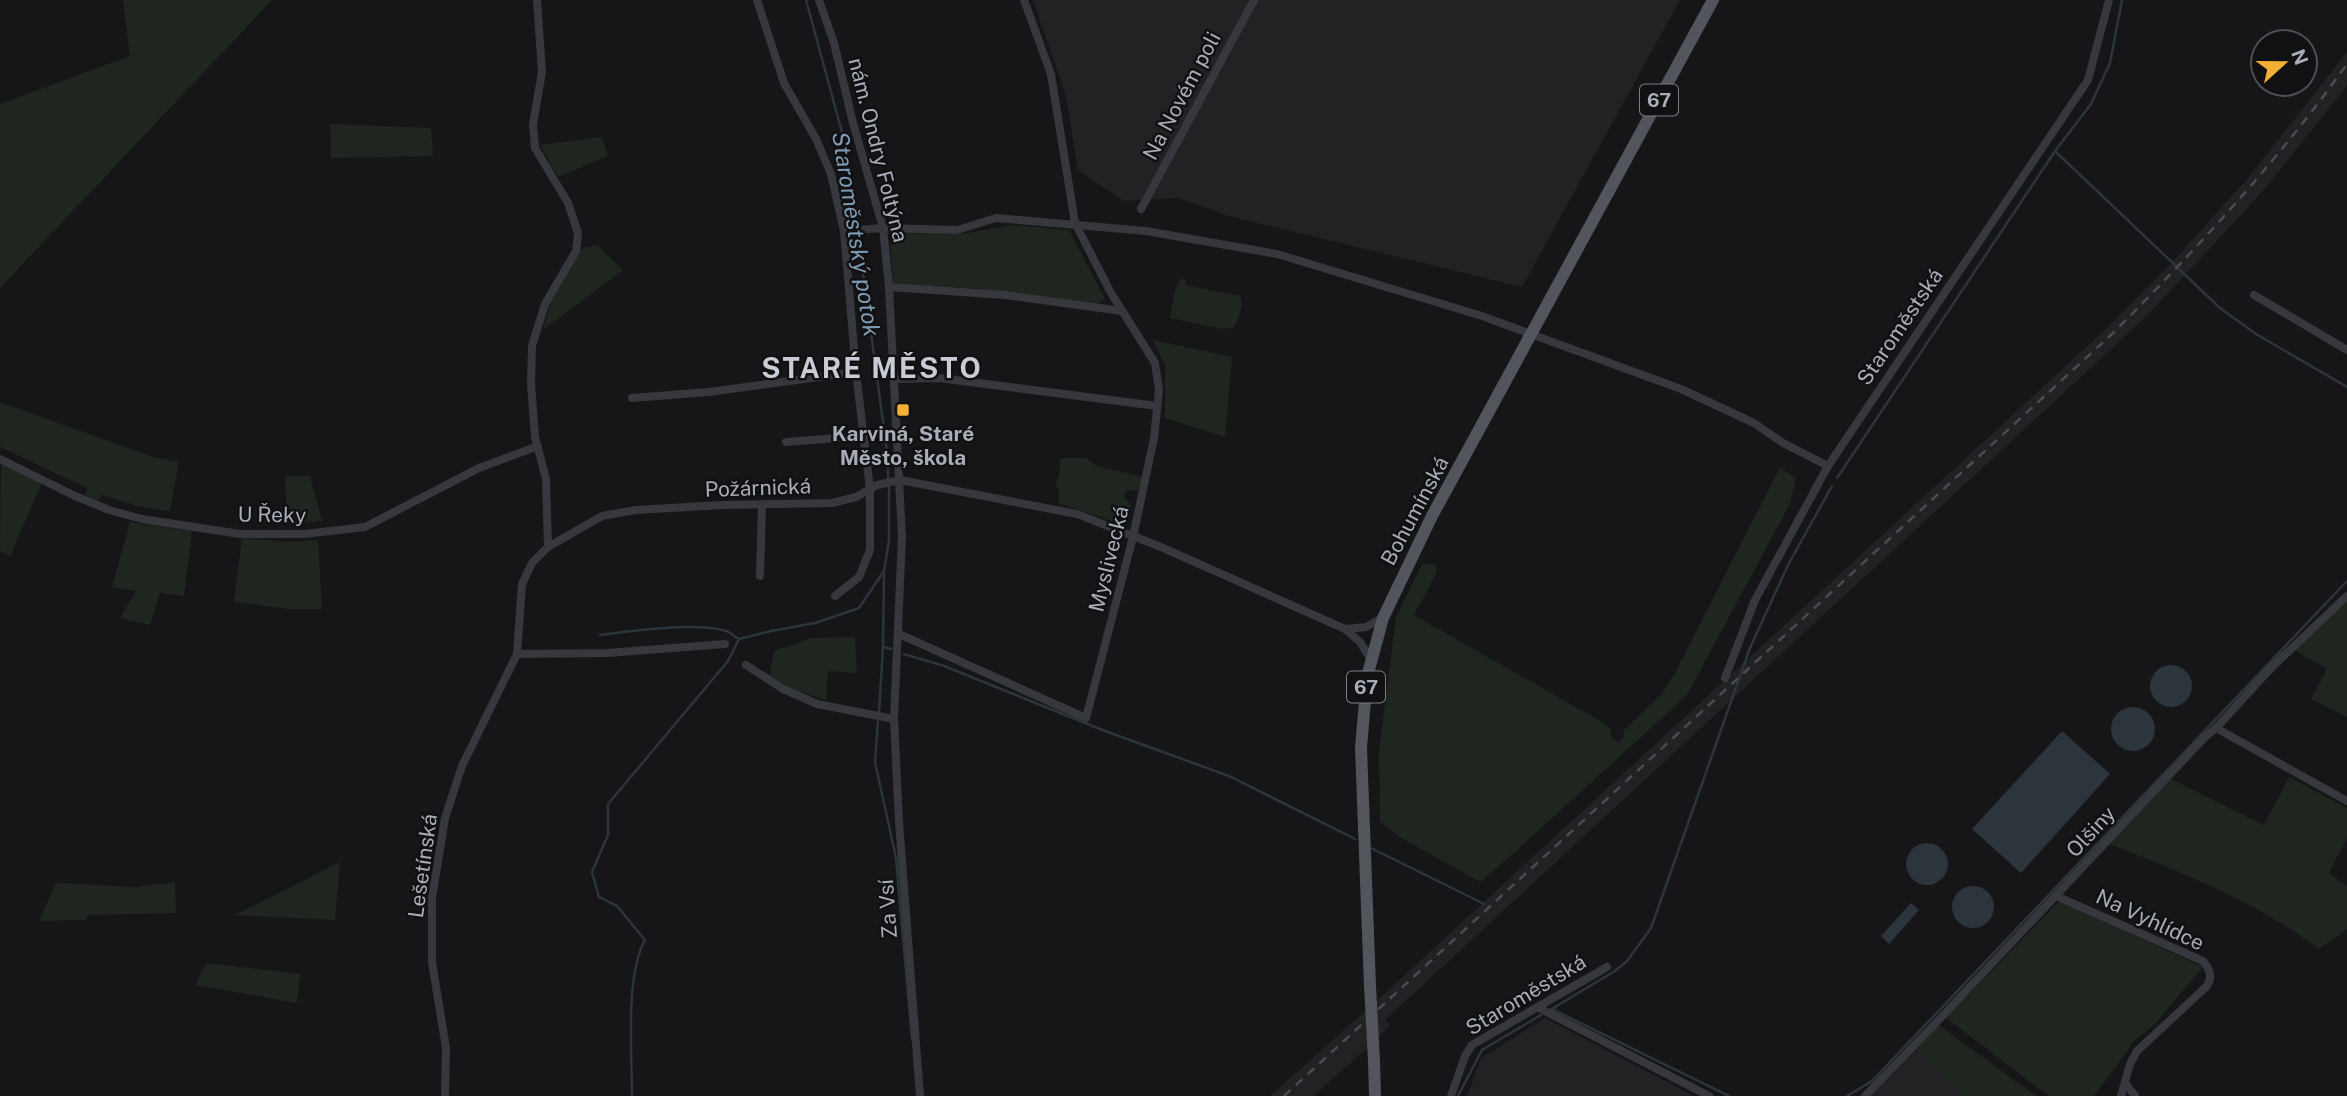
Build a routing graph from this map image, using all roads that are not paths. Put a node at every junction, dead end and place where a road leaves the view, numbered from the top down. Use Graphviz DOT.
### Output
graph roads {
  1 [pos="537,0"];
  2 [pos="757,0"];
  3 [pos="819,0"];
  4 [pos="1024,0"];
  5 [pos="1254,0"];
  6 [pos="1713,0"];
  7 [pos="2109,0"];
  8 [pos="1141,209"];
  9 [pos="1075,223"];
  10 [pos="883,228"];
  11 [pos="852,230"];
  12 [pos="889,287"];
  13 [pos="2254,295"];
  14 [pos="1122,312"];
  15 [pos="1532,335"];
  16 [pos="2347,350"];
  17 [pos="856,372"];
  18 [pos="893,379"];
  19 [pos="632,398"];
  20 [pos="1157,406"];
  21 [pos="864,436"];
  22 [pos="786,442"];
  23 [pos="537,446"];
  24 [pos="0,459"];
  25 [pos="1828,466"];
  26 [pos="900,480"];
  27 [pos="870,489"];
  28 [pos="762,505"];
  29 [pos="1133,537"];
  30 [pos="548,547"];
  31 [pos="760,576"];
  32 [pos="835,596"];
  33 [pos="2347,596"];
  34 [pos="1383,618"];
  35 [pos="1345,629"];
  36 [pos="899,634"];
  37 [pos="725,644"];
  38 [pos="898,646"];
  39 [pos="517,654"];
  40 [pos="1371,660"];
  41 [pos="746,665"];
  42 [pos="1725,678"];
  43 [pos="894,719"];
  44 [pos="2216,728"];
  45 [pos="2347,802"];
  46 [pos="2056,896"];
  47 [pos="1607,967"];
  48 [pos="1539,1008"];
  49 [pos="2125,1083"];
  50 [pos="445,1096"];
  51 [pos="920,1096"];
  52 [pos="1375,1096"];
  53 [pos="1451,1096"];
  54 [pos="1709,1096"];
  55 [pos="1865,1096"];
  56 [pos="2121,1096"];
  57 [pos="2135,1096"];
  1 -- 23 [label="street"];
  2 -- 11 [label="street"];
  3 -- 10 [label="street, nám. Ondry Foltýna"];
  4 -- 9 [label="street, Myslivecká"];
  5 -- 8 [label="street, Na Novém poli"];
  6 -- 15 [label="main road, Bohumínská / 67"];
  7 -- 25 [label="street, Staroměstská"];
  9 -- 10 [label="street"];
  9 -- 14 [label="street, Myslivecká"];
  9 -- 15 [label="street"];
  10 -- 11 [label="street"];
  10 -- 12 [label="street, nám. Ondry Foltýna"];
  11 -- 17 [label="street"];
  12 -- 14 [label="street"];
  12 -- 18 [label="street, nám. Ondry Foltýna"];
  13 -- 16 [label="street"];
  14 -- 20 [label="street, Myslivecká"];
  15 -- 25 [label="street"];
  15 -- 34 [label="main road, Bohumínská / 67"];
  17 -- 19 [label="street"];
  17 -- 21 [label="street"];
  18 -- 20 [label="street"];
  18 -- 26 [label="street, nám. Ondry Foltýna"];
  20 -- 29 [label="street, Myslivecká"];
  21 -- 22 [label="street"];
  21 -- 27 [label="street"];
  23 -- 24 [label="street, U Řeky"];
  23 -- 30 [label="street"];
  25 -- 42 [label="street, Staroměstská"];
  26 -- 27 [label="street, Požárnická"];
  26 -- 29 [label="street"];
  26 -- 36 [label="street, nám. Ondry Foltýna"];
  27 -- 28 [label="street, Požárnická"];
  27 -- 32 [label="street"];
  28 -- 30 [label="street, Požárnická"];
  28 -- 31 [label="street"];
  29 -- 35 [label="street"];
  29 -- 36 [label="street, Myslivecká"];
  30 -- 39 [label="street, Lešetínská"];
  33 -- 44 [label="street, Olšiny"];
  34 -- 35 [label="street"];
  34 -- 40 [label="main road, Bohumínská / 67"];
  35 -- 40 [label="street"];
  36 -- 38 [label="street, nám. Ondry Foltýna"];
  37 -- 39 [label="street"];
  38 -- 43 [label="street, Za Vsí"];
  39 -- 50 [label="street, Lešetínská"];
  40 -- 52 [label="main road, Bohumínská / 67, bridge"];
  41 -- 43 [label="street"];
  43 -- 51 [label="street, Za Vsí"];
  44 -- 45 [label="street"];
  44 -- 46 [label="street, Olšiny"];
  46 -- 49 [label="street, Na Vyhlídce"];
  46 -- 55 [label="street, Olšiny"];
  47 -- 48 [label="street, Staroměstská"];
  48 -- 53 [label="street, Staroměstská"];
  48 -- 54 [label="street"];
  49 -- 56 [label="street, Na Vyhlídce"];
  49 -- 57 [label="street"];
}
